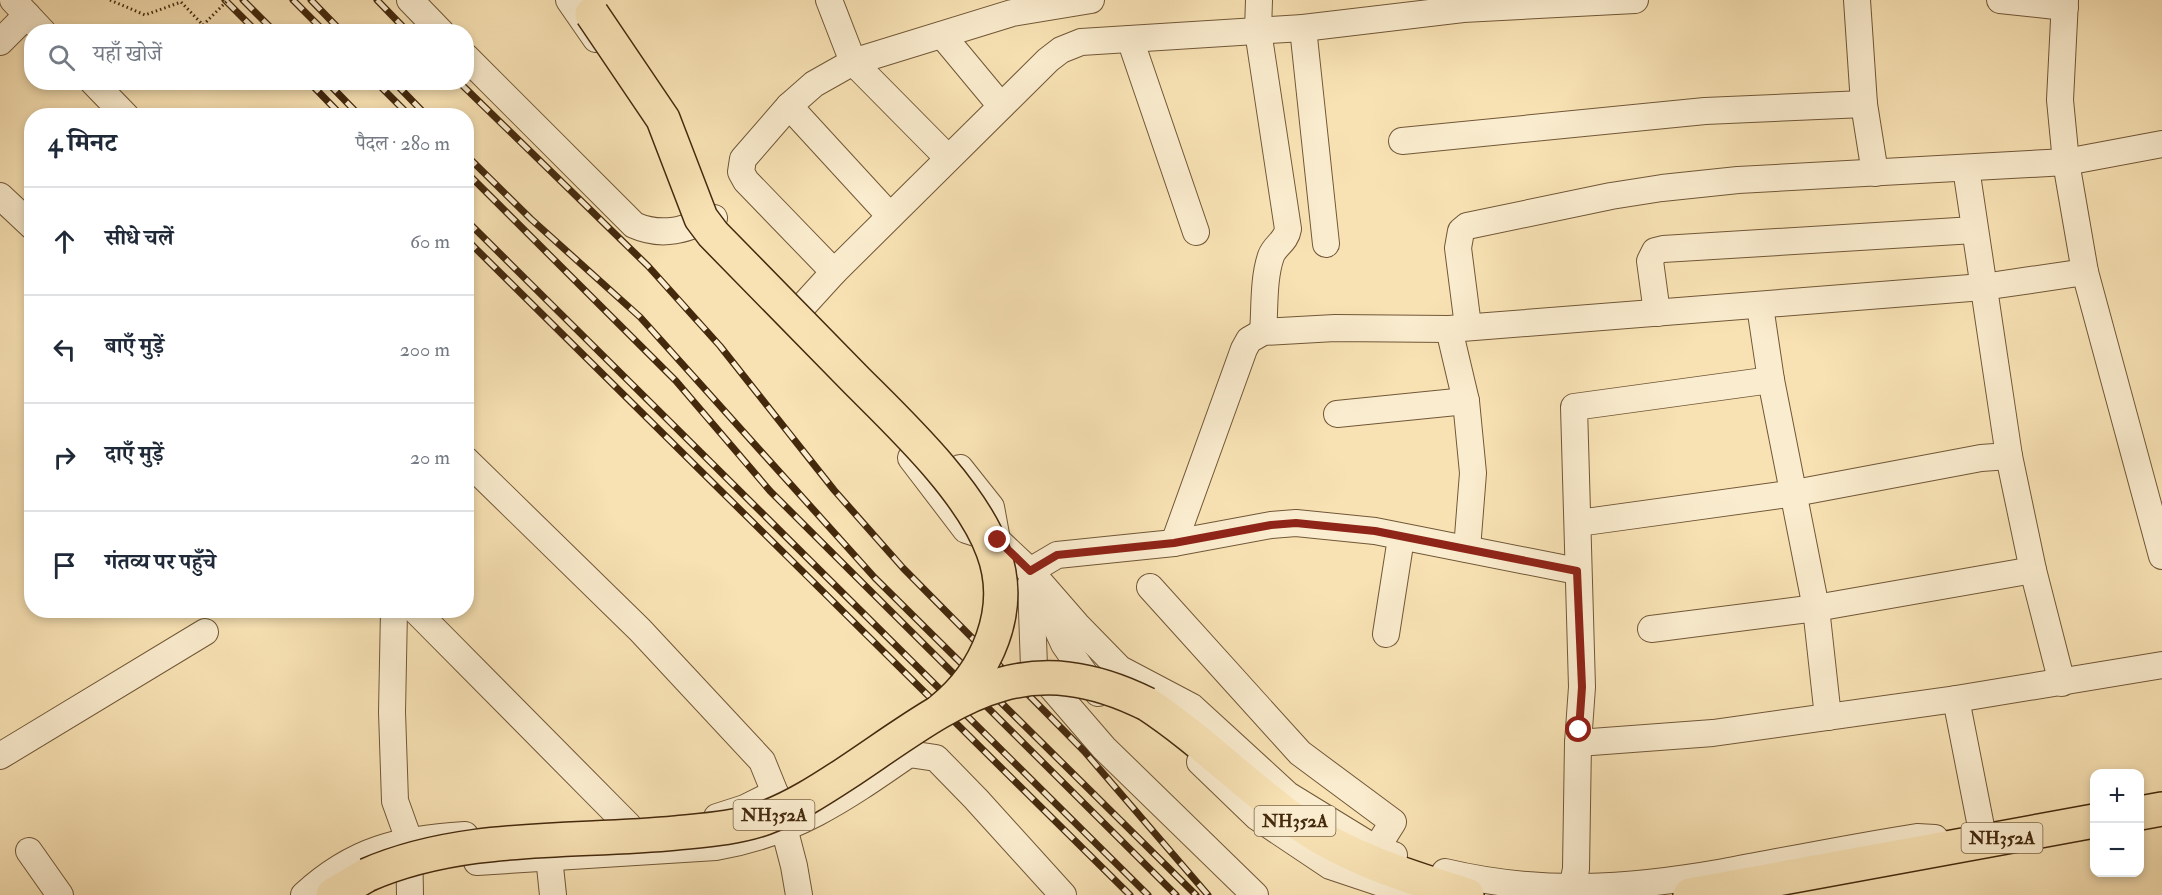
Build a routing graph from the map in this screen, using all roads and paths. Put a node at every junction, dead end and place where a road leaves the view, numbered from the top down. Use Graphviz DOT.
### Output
graph roads {
  1 [pos="110,0"];
  2 [pos="228,0"];
  3 [pos="410,0"];
  4 [pos="829,0"];
  5 [pos="1090,0"];
  6 [pos="1259,0"];
  7 [pos="1635,0"];
  8 [pos="1857,0"];
  9 [pos="2000,0"];
  10 [pos="585,3"];
  11 [pos="2065,3"];
  12 [pos="28,16"];
  13 [pos="202,24"];
  14 [pos="204,24"];
  15 [pos="433,24"];
  16 [pos="1303,28"];
  17 [pos="1258,32"];
  18 [pos="942,35"];
  19 [pos="1130,39"];
  20 [pos="0,42"];
  21 [pos="853,62"];
  22 [pos="474,65"];
  23 [pos="101,90"];
  24 [pos="1864,104"];
  25 [pos="789,106"];
  26 [pos="1001,106"];
  27 [pos="118,108"];
  28 [pos="1402,141"];
  29 [pos="2162,144"];
  30 [pos="948,158"];
  31 [pos="2066,162"];
  32 [pos="1966,168"];
  33 [pos="1875,173"];
  34 [pos="0,196"];
  35 [pos="890,216"];
  36 [pos="24,218"];
  37 [pos="714,218"];
  38 [pos="690,227"];
  39 [pos="1974,230"];
  40 [pos="1196,232"];
  41 [pos="1326,244"];
  42 [pos="834,272"];
  43 [pos="2085,272"];
  44 [pos="1983,287"];
  45 [pos="803,306"];
  46 [pos="1760,306"];
  47 [pos="1657,313"];
  48 [pos="1459,328"];
  49 [pos="1263,332"];
  50 [pos="1771,380"];
  51 [pos="1466,401"];
  52 [pos="1337,414"];
  53 [pos="2009,456"];
  54 [pos="474,468"];
  55 [pos="1795,493"];
  56 [pos="2155,504"];
  57 [pos="1578,523"];
  58 [pos="1401,538"];
  59 [pos="998,540"];
  60 [pos="1174,543"];
  61 [pos="1467,549"];
  62 [pos="2162,556"];
  63 [pos="2033,570"];
  64 [pos="1030,571"];
  65 [pos="1577,571"];
  66 [pos="1150,587"];
  67 [pos="1816,608"];
  68 [pos="394,618"];
  69 [pos="423,618"];
  70 [pos="1651,630"];
  71 [pos="205,632"];
  72 [pos="1386,634"];
  73 [pos="2162,665"];
  74 [pos="2062,683"];
  75 [pos="1956,699"];
  76 [pos="941,710"];
  77 [pos="1828,717"];
  78 [pos="1578,743"];
  79 [pos="0,756"];
  80 [pos="775,793"];
  81 [pos="2162,809"];
  82 [pos="2144,812"];
  83 [pos="2090,822"];
  84 [pos="628,825"];
  85 [pos="784,829"];
  86 [pos="408,840"];
  87 [pos="1984,842"];
  88 [pos="1376,849"];
  89 [pos="29,851"];
  90 [pos="549,857"];
  91 [pos="410,884"];
  92 [pos="1571,893"];
  93 [pos="60,895"];
  94 [pos="304,895"];
  95 [pos="333,895"];
  96 [pos="360,895"];
  97 [pos="553,895"];
  98 [pos="799,895"];
  99 [pos="1063,895"];
  100 [pos="1255,895"];
  101 [pos="1417,895"];
  102 [pos="1467,895"];
  103 [pos="1690,895"];
  104 [pos="1779,895"];
  1 -- 13 [label="path, bridge"];
  2 -- 14 [label="path, bridge"];
  3 -- 15 [label="street"];
  4 -- 21 [label="street"];
  5 -- 18 [label="street"];
  6 -- 17 [label="street"];
  7 -- 16 [label="street"];
  8 -- 24 [label="street"];
  9 -- 11 [label="street"];
  10 -- 37 [label="street"];
  10 -- 38 [label="street"];
  10 -- 76 [label="highway, bridge"];
  11 -- 31 [label="street"];
  12 -- 20 [label="street"];
  16 -- 17 [label="street"];
  16 -- 41 [label="street"];
  17 -- 19 [label="street"];
  17 -- 49 [label="street"];
  18 -- 21 [label="street"];
  18 -- 26 [label="street"];
  19 -- 26 [label="street"];
  19 -- 40 [label="street"];
  21 -- 25 [label="street"];
  21 -- 30 [label="street"];
  22 -- 38 [label="street"];
  23 -- 27 [label="street"];
  24 -- 28 [label="street"];
  24 -- 33 [label="street"];
  25 -- 35 [label="street"];
  25 -- 42 [label="street"];
  26 -- 30 [label="street"];
  29 -- 31 [label="street"];
  30 -- 35 [label="street"];
  31 -- 32 [label="street"];
  31 -- 43 [label="street"];
  32 -- 33 [label="street"];
  32 -- 39 [label="street"];
  33 -- 48 [label="street"];
  34 -- 36 [label="street"];
  35 -- 42 [label="street"];
  37 -- 38 [label="street"];
  37 -- 45 [label="street"];
  38 -- 59 [label="street"];
  39 -- 44 [label="street"];
  39 -- 47 [label="street"];
  42 -- 45 [label="street"];
  43 -- 44 [label="street"];
  43 -- 56 [label="street"];
  44 -- 46 [label="street"];
  44 -- 53 [label="street"];
  45 -- 59 [label="street"];
  46 -- 47 [label="street"];
  46 -- 50 [label="street"];
  47 -- 48 [label="street"];
  48 -- 49 [label="street"];
  48 -- 51 [label="street"];
  49 -- 60 [label="street"];
  50 -- 55 [label="street"];
  50 -- 57 [label="street"];
  51 -- 52 [label="street"];
  51 -- 61 [label="street"];
  53 -- 55 [label="street"];
  53 -- 63 [label="street"];
  54 -- 80 [label="street"];
  55 -- 57 [label="street"];
  55 -- 67 [label="street"];
  56 -- 62 [label="street"];
  57 -- 65 [label="street"];
  58 -- 60 [label="street"];
  58 -- 61 [label="street"];
  58 -- 72 [label="street"];
  59 -- 64 [label="street"];
  60 -- 64 [label="street"];
  61 -- 65 [label="street"];
  63 -- 67 [label="street"];
  63 -- 74 [label="street"];
  64 -- 88 [label="street"];
  64 -- 100 [label="street"];
  64 -- 101 [label="street"];
  65 -- 78 [label="street"];
  66 -- 88 [label="street"];
  67 -- 70 [label="street"];
  67 -- 77 [label="street"];
  68 -- 86 [label="street"];
  69 -- 84 [label="street"];
  71 -- 79 [label="street"];
  73 -- 74 [label="street"];
  74 -- 75 [label="street"];
  75 -- 77 [label="street"];
  75 -- 87 [label="street"];
  76 -- 95 [label="highway, NH352A, bridge"];
  76 -- 102 [label="highway, NH352A, bridge"];
  77 -- 78 [label="street"];
  78 -- 92 [label="street"];
  80 -- 84 [label="street"];
  80 -- 85 [label="street"];
  81 -- 82 [label="highway"];
  83 -- 87 [label="highway, NH352A"];
  84 -- 86 [label="street"];
  85 -- 90 [label="street"];
  85 -- 98 [label="street"];
  85 -- 99 [label="street"];
  86 -- 91 [label="street"];
  86 -- 94 [label="street"];
  87 -- 92 [label="street"];
  87 -- 103 [label="highway, NH352A"];
  87 -- 104 [label="street"];
  88 -- 92 [label="street"];
  89 -- 93 [label="street"];
  90 -- 91 [label="street"];
  90 -- 97 [label="street"];
  91 -- 96 [label="street"];
}
